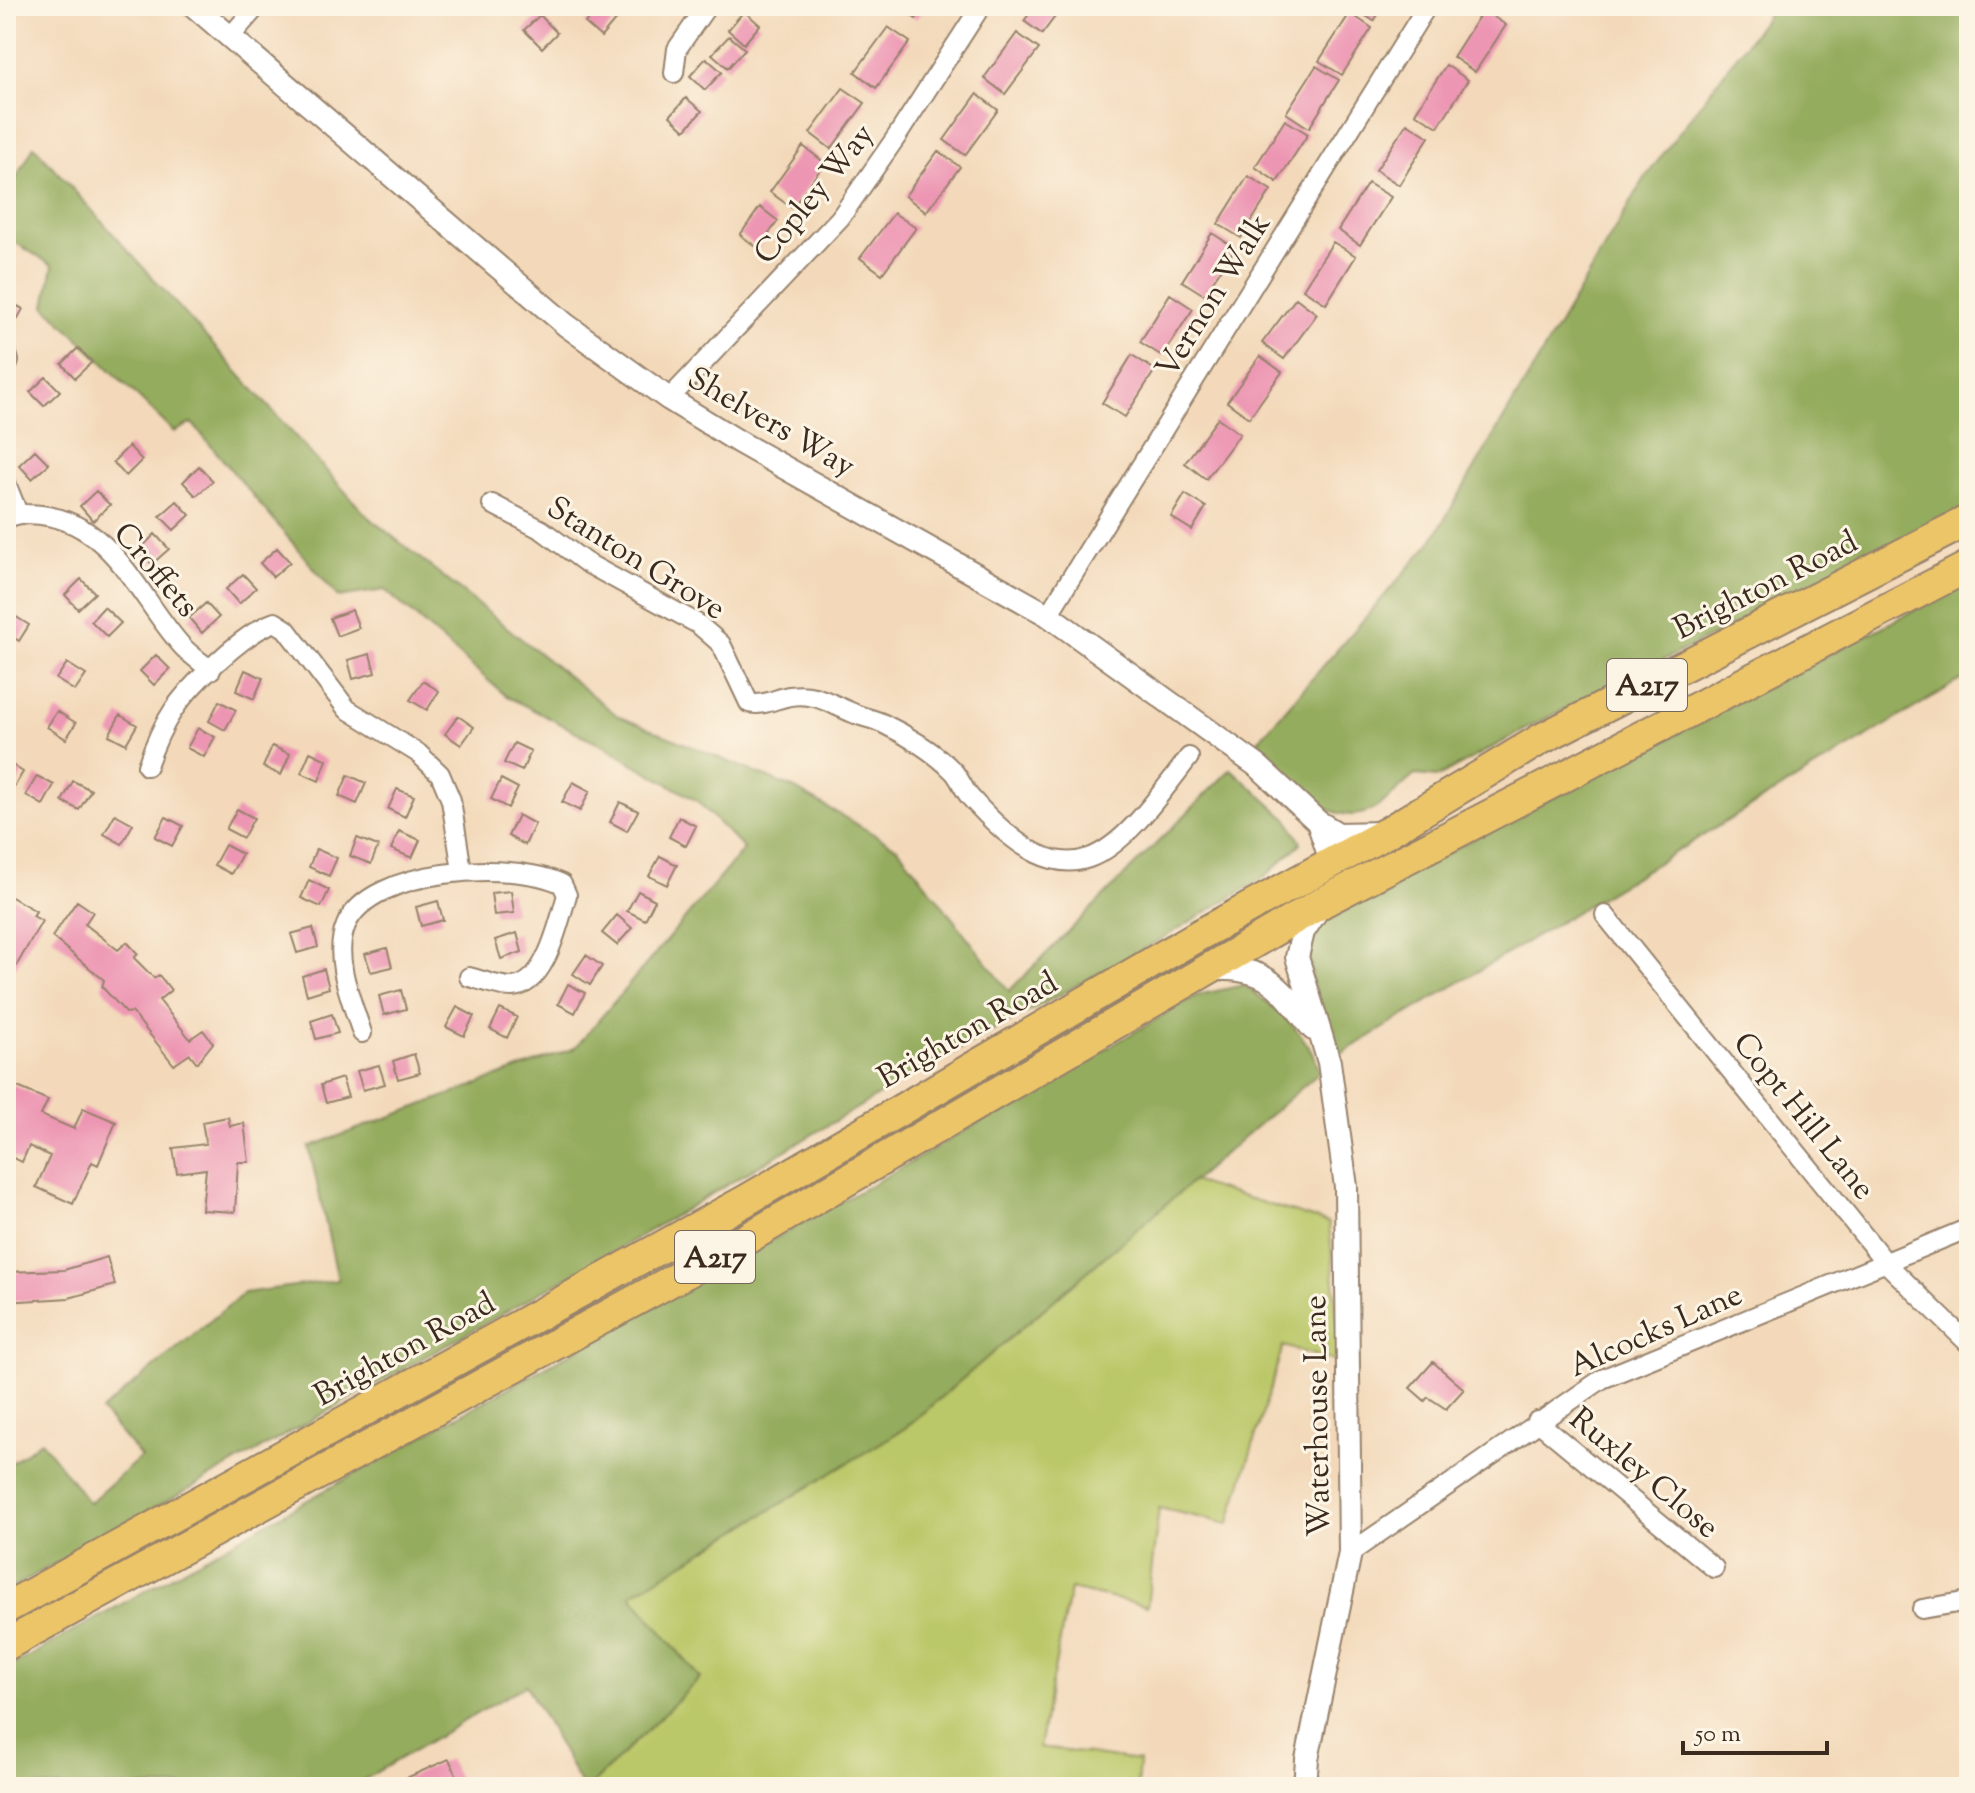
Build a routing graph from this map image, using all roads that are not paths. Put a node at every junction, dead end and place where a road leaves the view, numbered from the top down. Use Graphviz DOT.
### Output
graph roads {
  1 [pos="194,6"];
  2 [pos="257,6"];
  3 [pos="707,6"];
  4 [pos="981,6"];
  5 [pos="1427,6"];
  6 [pos="230,37"];
  7 [pos="674,73"];
  8 [pos="6,351"];
  9 [pos="6,369"];
  10 [pos="669,399"];
  11 [pos="6,483"];
  12 [pos="492,504"];
  13 [pos="12,516"];
  14 [pos="1969,520"];
  15 [pos="1969,566"];
  16 [pos="1048,615"];
  17 [pos="211,670"];
  18 [pos="1189,757"];
  19 [pos="147,766"];
  20 [pos="1318,822"];
  21 [pos="1386,833"];
  22 [pos="1416,854"];
  23 [pos="1331,861"];
  24 [pos="462,871"];
  25 [pos="1323,902"];
  26 [pos="1605,915"];
  27 [pos="1209,969"];
  28 [pos="469,977"];
  29 [pos="362,1033"];
  30 [pos="1323,1042"];
  31 [pos="1969,1228"];
  32 [pos="1886,1263"];
  33 [pos="1969,1344"];
  34 [pos="1537,1421"];
  35 [pos="1350,1553"];
  36 [pos="1714,1568"];
  37 [pos="1969,1601"];
  38 [pos="6,1608"];
  39 [pos="1922,1609"];
  40 [pos="6,1645"];
  41 [pos="1305,1787"];
  1 -- 6 [label="street, Shelvers Way"];
  2 -- 6 [label="street"];
  3 -- 7 [label="street"];
  4 -- 10 [label="street, Copley Way"];
  5 -- 16 [label="street, Vernon Walk"];
  6 -- 10 [label="street, Shelvers Way"];
  8 -- 9 [label="street"];
  10 -- 16 [label="street, Shelvers Way"];
  11 -- 13 [label="street"];
  12 -- 18 [label="street, Stanton Grove"];
  13 -- 17 [label="street, Croffets"];
  14 -- 21 [label="highway, Brighton Road / A217"];
  15 -- 22 [label="highway, A217"];
  16 -- 20 [label="street, Shelvers Way"];
  17 -- 19 [label="street"];
  17 -- 24 [label="street"];
  20 -- 21 [label="street"];
  20 -- 23 [label="street, Shelvers Way"];
  21 -- 23 [label="highway, Brighton Road / A217"];
  22 -- 23 [label="highway"];
  22 -- 25 [label="highway, A217"];
  23 -- 38 [label="highway, Brighton Road / A217"];
  24 -- 28 [label="street"];
  24 -- 29 [label="street"];
  25 -- 27 [label="highway, A217"];
  25 -- 30 [label="street, Waterhouse Lane"];
  26 -- 32 [label="street, Copt Hill Lane"];
  27 -- 30 [label="street"];
  27 -- 40 [label="highway, A217"];
  30 -- 35 [label="street, Waterhouse Lane"];
  31 -- 32 [label="street, Alcocks Lane"];
  32 -- 33 [label="street, Copt Hill Lane"];
  32 -- 34 [label="street, Alcocks Lane"];
  34 -- 35 [label="street, Alcocks Lane"];
  34 -- 36 [label="street, Ruxley Close"];
  35 -- 41 [label="street, Waterhouse Lane"];
  37 -- 39 [label="street"];
}
